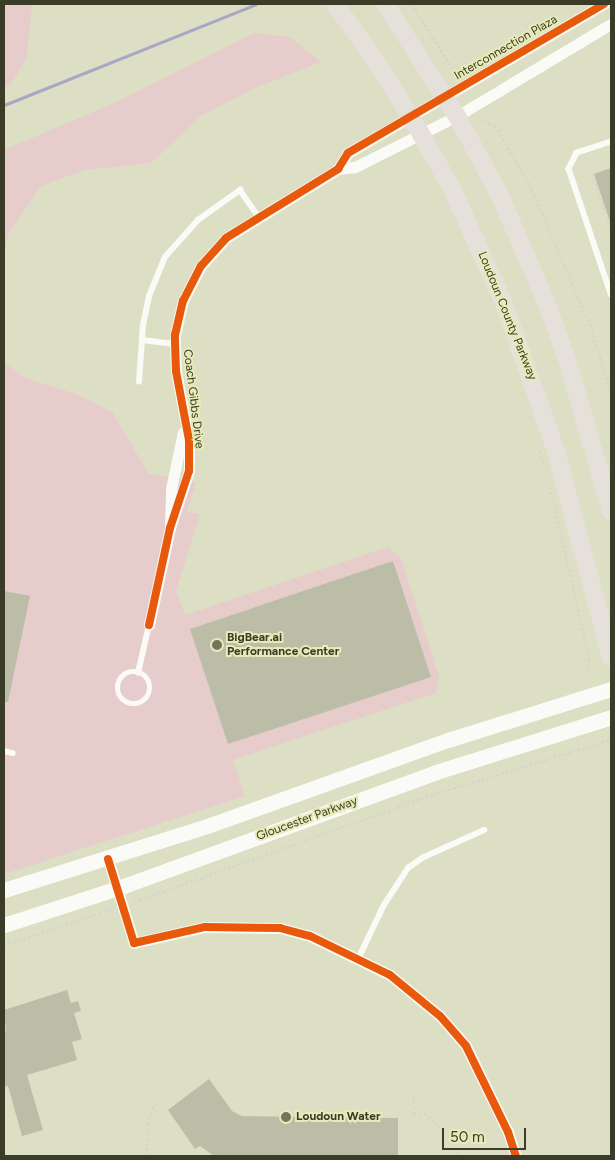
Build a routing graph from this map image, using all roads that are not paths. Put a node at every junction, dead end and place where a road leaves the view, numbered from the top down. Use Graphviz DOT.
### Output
graph roads {
  1 [pos="335,4"];
  2 [pos="385,4"];
  3 [pos="604,4"];
  4 [pos="611,24"];
  5 [pos="445,96"];
  6 [pos="410,116"];
  7 [pos="457,116"];
  8 [pos="421,134"];
  9 [pos="611,142"];
  10 [pos="338,169"];
  11 [pos="259,217"];
  12 [pos="611,294"];
  13 [pos="142,340"];
  14 [pos="174,344"];
  15 [pos="140,382"];
  16 [pos="611,511"];
  17 [pos="149,625"];
  18 [pos="611,658"];
  19 [pos="138,673"];
  20 [pos="611,688"];
  21 [pos="611,716"];
  22 [pos="4,751"];
  23 [pos="13,753"];
  24 [pos="484,830"];
  25 [pos="108,859"];
  26 [pos="118,888"];
  27 [pos="4,890"];
  28 [pos="4,925"];
  29 [pos="358,958"];
  30 [pos="516,1156"];
  1 -- 6 [label="main road, Loudoun County Parkway"];
  2 -- 5 [label="main road"];
  3 -- 5 [label="street, Interconnection Plaza"];
  4 -- 7 [label="street"];
  5 -- 6 [label="street, Coach Gibbs Drive"];
  5 -- 7 [label="main road"];
  6 -- 8 [label="main road, Loudoun County Parkway"];
  6 -- 10 [label="street, Coach Gibbs Drive"];
  7 -- 8 [label="street, Coach Gibbs Drive"];
  7 -- 16 [label="main road"];
  8 -- 10 [label="street, Coach Gibbs Drive"];
  8 -- 18 [label="main road, Loudoun County Parkway"];
  9 -- 12 [label="lane"];
  10 -- 11 [label="street, Coach Gibbs Drive"];
  11 -- 13 [label="lane"];
  11 -- 14 [label="street, Coach Gibbs Drive"];
  13 -- 14 [label="lane"];
  13 -- 15 [label="lane"];
  14 -- 17 [label="street, Coach Gibbs Drive"];
  17 -- 19 [label="lane"];
  19 -- 19 [label="lane"];
  20 -- 25 [label="main road"];
  21 -- 26 [label="main road, Gloucester Parkway"];
  22 -- 23 [label="lane"];
  24 -- 29 [label="lane"];
  25 -- 26 [label="street"];
  25 -- 27 [label="main road"];
  26 -- 28 [label="main road, Gloucester Parkway"];
  26 -- 29 [label="street"];
  29 -- 30 [label="street"];
}
